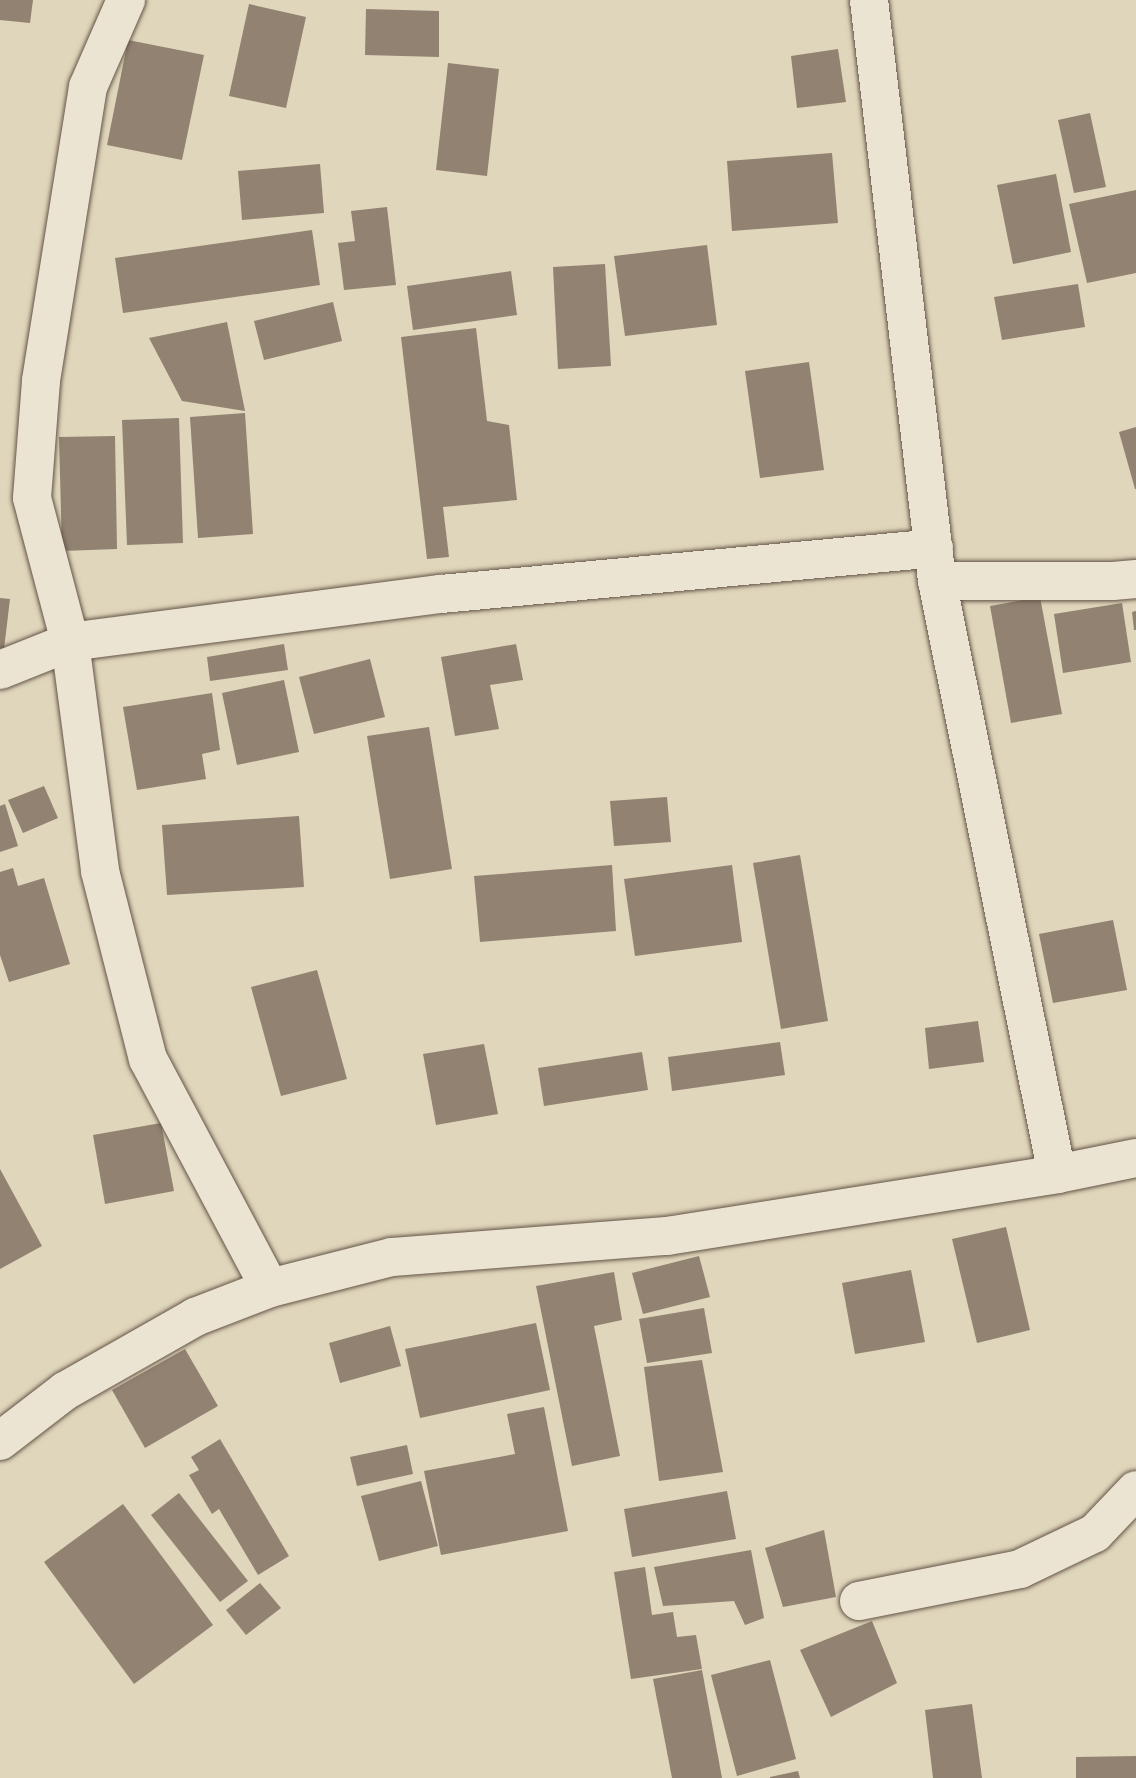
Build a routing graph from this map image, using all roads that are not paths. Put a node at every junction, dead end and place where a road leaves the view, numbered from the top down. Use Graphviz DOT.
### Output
graph roads {
  1 [pos="126,0"];
  2 [pos="872,0"];
  3 [pos="935,565"];
  4 [pos="1136,579"];
  5 [pos="70,642"];
  6 [pos="0,670"];
  7 [pos="1136,1158"];
  8 [pos="1057,1174"];
  9 [pos="270,1288"];
  10 [pos="0,1441"];
  11 [pos="1136,1490"];
  12 [pos="859,1601"];
  1 -- 5 [label="street"];
  2 -- 3 [label="street"];
  3 -- 4 [label="street"];
  3 -- 5 [label="street"];
  3 -- 8 [label="street"];
  5 -- 6 [label="street"];
  5 -- 9 [label="street"];
  7 -- 8 [label="street"];
  8 -- 9 [label="street"];
  9 -- 10 [label="street"];
  11 -- 12 [label="street"];
}
